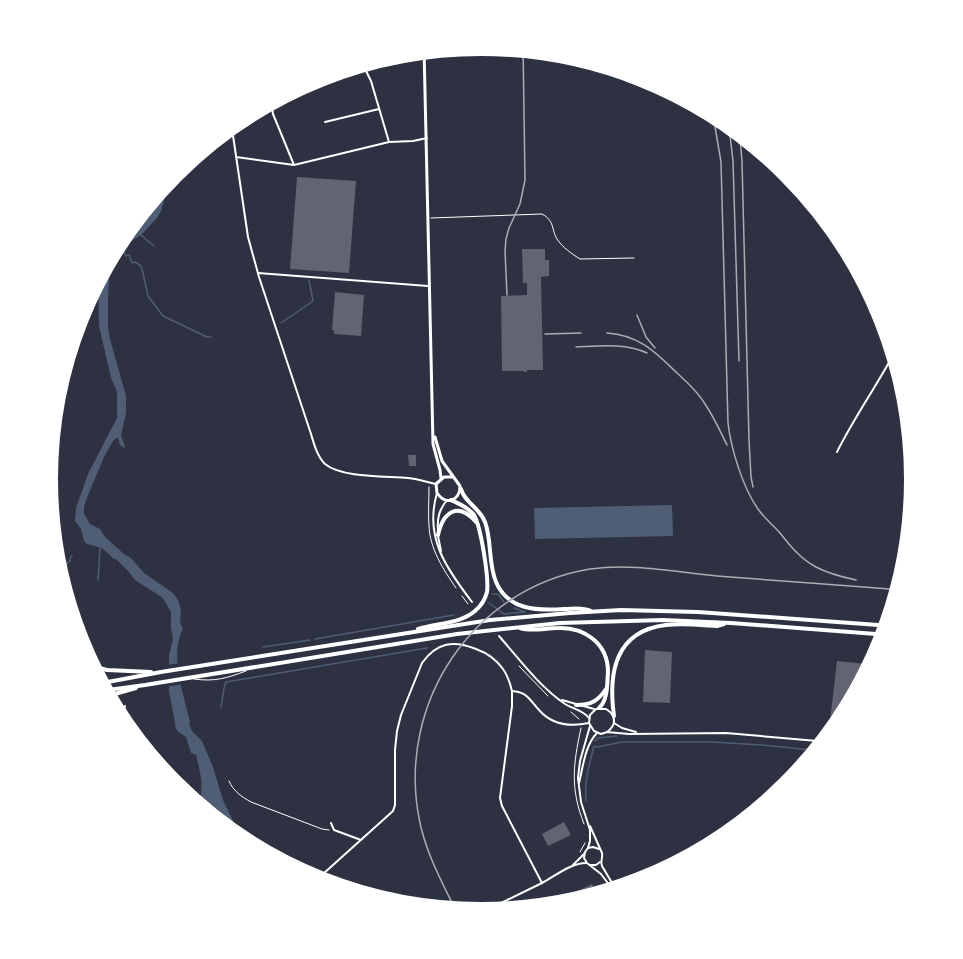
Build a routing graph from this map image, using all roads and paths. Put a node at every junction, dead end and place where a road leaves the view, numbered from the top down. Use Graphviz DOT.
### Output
graph roads {
  1 [pos="424,56"];
  2 [pos="365,69"];
  3 [pos="272,108"];
  4 [pos="379,109"];
  5 [pos="325,122"];
  6 [pos="233,133"];
  7 [pos="427,138"];
  8 [pos="389,142"];
  9 [pos="236,157"];
  10 [pos="294,165"];
  11 [pos="429,218"];
  12 [pos="634,258"];
  13 [pos="258,273"];
  14 [pos="430,286"];
  15 [pos="891,359"];
  16 [pos="434,432"];
  17 [pos="837,452"];
  18 [pos="453,477"];
  19 [pos="441,478"];
  20 [pos="436,484"];
  21 [pos="460,489"];
  22 [pos="437,493"];
  23 [pos="449,500"];
  24 [pos="478,526"];
  25 [pos="438,535"];
  26 [pos="441,554"];
  27 [pos="472,602"];
  28 [pos="595,612"];
  29 [pos="731,623"];
  30 [pos="883,625"];
  31 [pos="516,627"];
  32 [pos="406,633"];
  33 [pos="879,634"];
  34 [pos="499,636"];
  35 [pos="99,668"];
  36 [pos="161,672"];
  37 [pos="106,682"];
  38 [pos="145,685"];
  39 [pos="606,688"];
  40 [pos="110,690"];
  41 [pos="512,691"];
  42 [pos="113,694"];
  43 [pos="560,699"];
  44 [pos="576,705"];
  45 [pos="124,706"];
  46 [pos="598,709"];
  47 [pos="123,712"];
  48 [pos="614,716"];
  49 [pos="589,722"];
  50 [pos="614,723"];
  51 [pos="581,726"];
  52 [pos="607,732"];
  53 [pos="597,733"];
  54 [pos="639,733"];
  55 [pos="579,738"];
  56 [pos="818,741"];
  57 [pos="229,781"];
  58 [pos="579,785"];
  59 [pos="587,820"];
  60 [pos="331,823"];
  61 [pos="334,830"];
  62 [pos="361,840"];
  63 [pos="588,848"];
  64 [pos="601,851"];
  65 [pos="584,854"];
  66 [pos="600,862"];
  67 [pos="589,864"];
  68 [pos="571,867"];
  69 [pos="322,875"];
  70 [pos="542,883"];
  71 [pos="611,886"];
  72 [pos="613,886"];
  73 [pos="496,906"];
  1 -- 7 [label="main road"];
  2 -- 4 [label="street"];
  3 -- 10 [label="street"];
  4 -- 5 [label="street"];
  4 -- 8 [label="street"];
  6 -- 9 [label="street"];
  7 -- 8 [label="street"];
  7 -- 11 [label="main road"];
  8 -- 10 [label="street"];
  9 -- 10 [label="street"];
  9 -- 13 [label="street"];
  11 -- 12 [label="lane"];
  11 -- 14 [label="main road"];
  13 -- 14 [label="street"];
  13 -- 20 [label="street"];
  14 -- 16 [label="main road"];
  15 -- 17 [label="street"];
  16 -- 18 [label="main road"];
  16 -- 19 [label="main road"];
  18 -- 19 [label="main road"];
  18 -- 21 [label="main road"];
  19 -- 20 [label="main road"];
  20 -- 22 [label="main road"];
  21 -- 23 [label="main road"];
  21 -- 28 [label="highway"];
  22 -- 23 [label="main road"];
  22 -- 26 [label="street"];
  23 -- 24 [label="highway"];
  23 -- 25 [label="street"];
  24 -- 25 [label="highway"];
  24 -- 32 [label="highway"];
  25 -- 26 [label="street"];
  26 -- 27 [label="street"];
  28 -- 30 [label="highway"];
  28 -- 32 [label="highway"];
  29 -- 31 [label="highway"];
  29 -- 33 [label="highway"];
  29 -- 48 [label="highway"];
  31 -- 38 [label="highway"];
  31 -- 39 [label="highway"];
  32 -- 36 [label="highway"];
  34 -- 43 [label="street"];
  35 -- 36 [label="highway"];
  36 -- 37 [label="highway"];
  38 -- 40 [label="highway"];
  38 -- 42 [label="highway"];
  39 -- 44 [label="highway"];
  39 -- 46 [label="highway"];
  41 -- 49 [label="street"];
  41 -- 62 [label="street"];
  41 -- 70 [label="street"];
  43 -- 44 [label="street"];
  43 -- 49 [label="street"];
  44 -- 46 [label="street"];
  45 -- 47 [label="street"];
  46 -- 48 [label="street"];
  46 -- 49 [label="street"];
  48 -- 50 [label="street"];
  49 -- 53 [label="street"];
  49 -- 58 [label="street"];
  50 -- 52 [label="street"];
  50 -- 54 [label="street"];
  51 -- 55 [label="path"];
  52 -- 53 [label="street"];
  52 -- 54 [label="street"];
  53 -- 58 [label="street"];
  54 -- 56 [label="street"];
  57 -- 61 [label="path"];
  58 -- 59 [label="street"];
  59 -- 63 [label="street"];
  59 -- 64 [label="street"];
  60 -- 61 [label="street"];
  61 -- 62 [label="street"];
  62 -- 69 [label="street"];
  63 -- 64 [label="street"];
  63 -- 65 [label="street"];
  64 -- 66 [label="street"];
  65 -- 67 [label="street"];
  65 -- 68 [label="street"];
  66 -- 67 [label="street"];
  66 -- 72 [label="street"];
  67 -- 68 [label="street"];
  67 -- 71 [label="street"];
  68 -- 70 [label="street"];
  70 -- 73 [label="street"];
}
